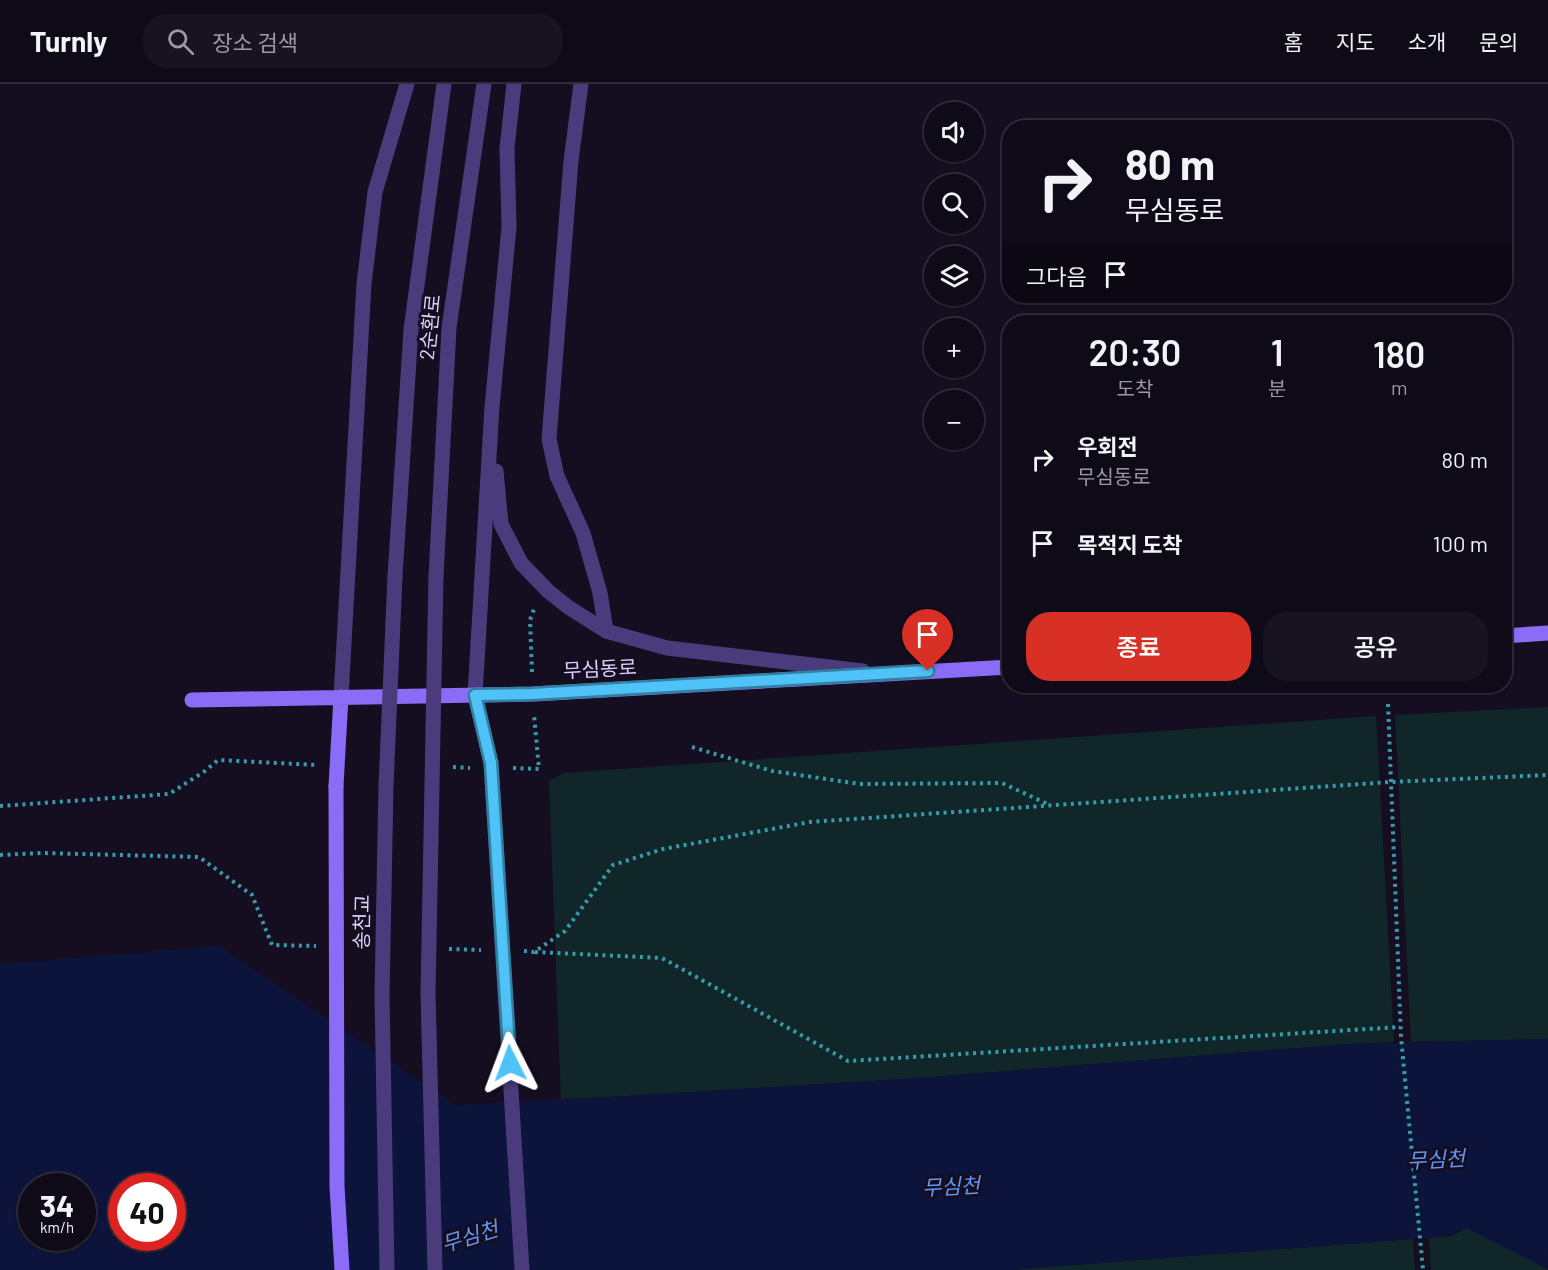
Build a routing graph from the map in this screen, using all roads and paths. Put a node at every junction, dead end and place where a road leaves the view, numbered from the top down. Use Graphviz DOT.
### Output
graph roads {
  1 [pos="407,84"];
  2 [pos="444,84"];
  3 [pos="484,84"];
  4 [pos="513,84"];
  5 [pos="582,84"];
  6 [pos="492,407"];
  7 [pos="395,576"];
  8 [pos="606,631"];
  9 [pos="1548,633"];
  10 [pos="1512,635"];
  11 [pos="1002,667"];
  12 [pos="887,674"];
  13 [pos="475,695"];
  14 [pos="341,697"];
  15 [pos="192,700"];
  16 [pos="1388,704"];
  17 [pos="692,747"];
  18 [pos="337,765"];
  19 [pos="1548,775"];
  20 [pos="1390,782"];
  21 [pos="0,806"];
  22 [pos="1051,806"];
  23 [pos="0,855"];
  24 [pos="319,946"];
  25 [pos="439,949"];
  26 [pos="486,950"];
  27 [pos="522,951"];
  28 [pos="534,952"];
  29 [pos="1400,1027"];
  30 [pos="342,1270"];
  31 [pos="387,1270"];
  32 [pos="435,1270"];
  33 [pos="522,1270"];
  34 [pos="1424,1270"];
  1 -- 14 [label="street"];
  2 -- 7 [label="street, 2순환로"];
  3 -- 32 [label="street, 2순환로, bridge"];
  4 -- 6 [label="street"];
  5 -- 8 [label="street"];
  6 -- 8 [label="street"];
  6 -- 13 [label="street"];
  7 -- 31 [label="street, 송천교, bridge"];
  8 -- 12 [label="street"];
  9 -- 10 [label="main road"];
  11 -- 12 [label="main road, 무심동로"];
  12 -- 13 [label="main road, 무심동로"];
  13 -- 14 [label="main road, 무심동로"];
  13 -- 33 [label="street, bridge"];
  14 -- 15 [label="main road, 무심동로"];
  14 -- 18 [label="main road"];
  16 -- 20 [label="path"];
  17 -- 22 [label="path"];
  18 -- 21 [label="path"];
  18 -- 30 [label="main road, bridge"];
  19 -- 20 [label="path"];
  20 -- 22 [label="path"];
  20 -- 29 [label="path"];
  22 -- 28 [label="path"];
  23 -- 24 [label="path"];
  25 -- 26 [label="path"];
  27 -- 28 [label="path"];
  28 -- 29 [label="path"];
  29 -- 34 [label="path"];
}
